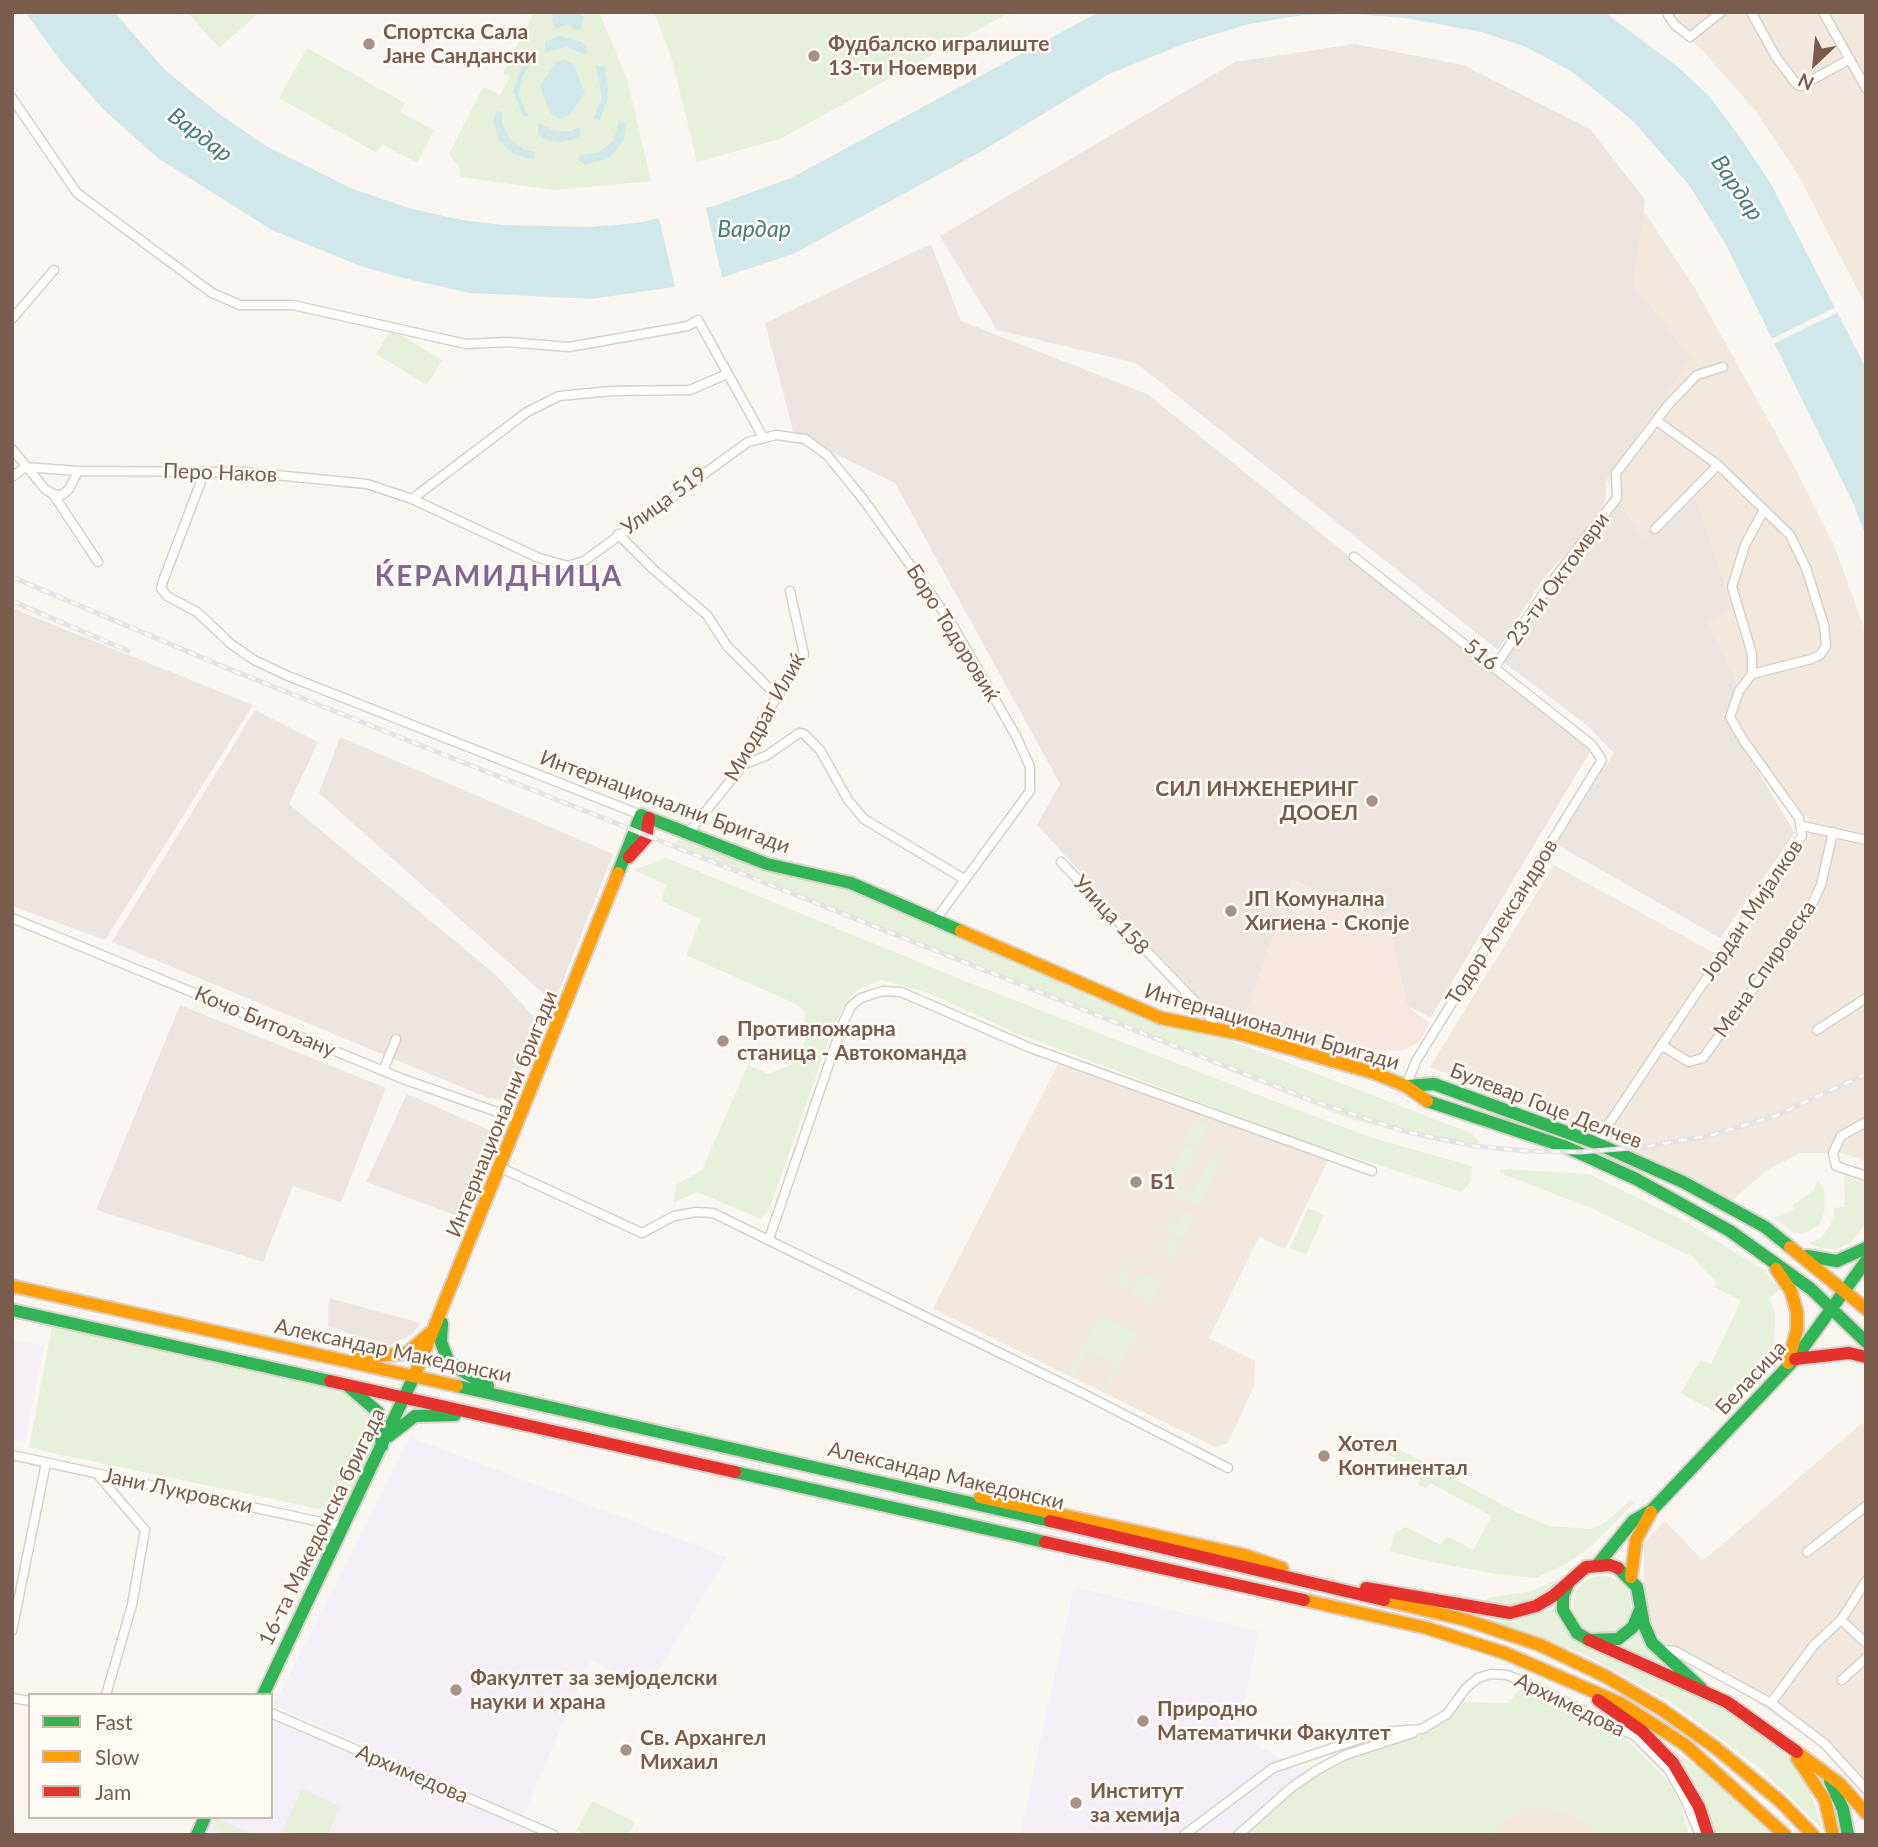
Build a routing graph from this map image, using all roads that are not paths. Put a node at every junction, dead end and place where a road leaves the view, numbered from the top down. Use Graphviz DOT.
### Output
graph roads {
  1 [pos="1721,12"];
  2 [pos="1751,12"];
  3 [pos="1823,12"];
  4 [pos="1668,15"];
  5 [pos="1850,59"];
  6 [pos="1866,88"];
  7 [pos="12,98"];
  8 [pos="54,270"];
  9 [pos="12,319"];
  10 [pos="1723,367"];
  11 [pos="727,374"];
  12 [pos="1657,421"];
  13 [pos="763,437"];
  14 [pos="12,449"];
  15 [pos="1718,465"];
  16 [pos="25,467"];
  17 [pos="78,471"];
  18 [pos="205,471"];
  19 [pos="12,477"];
  20 [pos="53,494"];
  21 [pos="412,499"];
  22 [pos="1764,510"];
  23 [pos="1655,529"];
  24 [pos="618,534"];
  25 [pos="1354,556"];
  26 [pos="98,562"];
  27 [pos="790,591"];
  28 [pos="1495,667"];
  29 [pos="1752,674"];
  30 [pos="777,696"];
  31 [pos="1602,760"];
  32 [pos="744,764"];
  33 [pos="645,816"];
  34 [pos="1803,826"];
  35 [pos="689,832"];
  36 [pos="1833,832"];
  37 [pos="646,838"];
  38 [pos="1866,840"];
  39 [pos="1061,862"];
  40 [pos="623,866"];
  41 [pos="964,879"];
  42 [pos="12,918"];
  43 [pos="934,922"];
  44 [pos="1866,998"];
  45 [pos="1215,1030"];
  46 [pos="1817,1030"];
  47 [pos="396,1039"];
  48 [pos="1661,1045"];
  49 [pos="383,1071"];
  50 [pos="1406,1086"];
  51 [pos="520,1120"];
  52 [pos="1866,1122"];
  53 [pos="1596,1143"];
  54 [pos="501,1168"];
  55 [pos="1372,1171"];
  56 [pos="1866,1176"];
  57 [pos="769,1239"];
  58 [pos="1866,1248"];
  59 [pos="1762,1253"];
  60 [pos="1800,1254"];
  61 [pos="1866,1261"];
  62 [pos="12,1286"];
  63 [pos="1846,1292"];
  64 [pos="1834,1309"];
  65 [pos="1866,1309"];
  66 [pos="12,1310"];
  67 [pos="443,1312"];
  68 [pos="437,1325"];
  69 [pos="1866,1342"];
  70 [pos="1866,1357"];
  71 [pos="341,1359"];
  72 [pos="1791,1364"];
  73 [pos="415,1375"];
  74 [pos="322,1378"];
  75 [pos="405,1397"];
  76 [pos="528,1400"];
  77 [pos="480,1416"];
  78 [pos="385,1443"];
  79 [pos="12,1455"];
  80 [pos="46,1463"];
  81 [pos="1228,1468"];
  82 [pos="96,1473"];
  83 [pos="1863,1509"];
  84 [pos="1652,1510"];
  85 [pos="1866,1522"];
  86 [pos="344,1527"];
  87 [pos="1807,1552"];
  88 [pos="1598,1564"];
  89 [pos="1631,1577"];
  90 [pos="1866,1581"];
  91 [pos="1568,1583"];
  92 [pos="1348,1589"];
  93 [pos="1640,1609"];
  94 [pos="1841,1620"];
  95 [pos="12,1631"];
  96 [pos="1589,1640"];
  97 [pos="1866,1643"];
  98 [pos="1658,1650"];
  99 [pos="1866,1658"];
  100 [pos="1842,1680"];
  101 [pos="1577,1686"];
  102 [pos="1701,1688"];
  103 [pos="107,1693"];
  104 [pos="264,1693"];
  105 [pos="1771,1703"];
  106 [pos="273,1714"];
  107 [pos="1422,1729"];
  108 [pos="1781,1739"];
  109 [pos="1824,1772"];
  110 [pos="1866,1789"];
  111 [pos="1866,1813"];
  112 [pos="204,1819"];
  113 [pos="197,1835"];
  114 [pos="554,1835"];
  115 [pos="1184,1835"];
  116 [pos="1238,1835"];
  117 [pos="1700,1835"];
  118 [pos="1709,1835"];
  119 [pos="1785,1835"];
  120 [pos="1813,1835"];
  121 [pos="1833,1835"];
  122 [pos="1848,1835"];
  1 -- 4 [label="street"];
  2 -- 5 [label="street"];
  3 -- 5 [label="street"];
  5 -- 6 [label="street"];
  7 -- 11 [label="street"];
  8 -- 9 [label="street"];
  10 -- 12 [label="street, 23-ти Октомври"];
  11 -- 13 [label="street"];
  11 -- 21 [label="street"];
  12 -- 15 [label="street"];
  12 -- 28 [label="street, 23-ти Октомври"];
  13 -- 24 [label="street, Улица 519"];
  13 -- 41 [label="street, Боро Тодоровиќ"];
  14 -- 16 [label="street"];
  15 -- 22 [label="street"];
  15 -- 23 [label="street"];
  16 -- 17 [label="street, Перо Наков"];
  16 -- 19 [label="street"];
  16 -- 20 [label="street"];
  17 -- 18 [label="street, Перо Наков"];
  17 -- 20 [label="street"];
  18 -- 21 [label="street, Перо Наков"];
  18 -- 33 [label="street, Интернационални Бригади"];
  20 -- 26 [label="street"];
  21 -- 24 [label="street, Улица 519"];
  22 -- 29 [label="street"];
  22 -- 29 [label="street"];
  24 -- 30 [label="street"];
  25 -- 28 [label="street, 516"];
  27 -- 30 [label="street, Миодраг Илиќ"];
  28 -- 31 [label="street, 516"];
  29 -- 34 [label="street, Јордан Мијалков"];
  30 -- 32 [label="street, Миодраг Илиќ"];
  31 -- 50 [label="street, Тодор Александров"];
  32 -- 35 [label="street, Миодраг Илиќ"];
  32 -- 41 [label="street"];
  33 -- 35 [label="street, Интернационални Бригади"];
  33 -- 37 [label="street, Интернационални бригади"];
  33 -- 40 [label="street, Интернационални бригади"];
  34 -- 36 [label="street"];
  34 -- 48 [label="street, Јордан Мијалков"];
  35 -- 37 [label="street"];
  35 -- 43 [label="street, Интернационални Бригади"];
  36 -- 38 [label="street"];
  36 -- 48 [label="street, Мена Спировска"];
  37 -- 40 [label="street, Интернационални бригади"];
  39 -- 45 [label="street, Улица 158"];
  40 -- 51 [label="street, Интернационални бригади"];
  41 -- 43 [label="street, Боро Тодоровиќ"];
  42 -- 49 [label="street, Кочо Битољану"];
  43 -- 45 [label="street, Интернационални Бригади"];
  44 -- 46 [label="street"];
  45 -- 50 [label="street, Интернационални Бригади"];
  47 -- 49 [label="street"];
  48 -- 53 [label="street, Јордан Мијалков"];
  49 -- 51 [label="street, Кочо Битољану"];
  50 -- 53 [label="street, Булевар Гоце Делчев"];
  50 -- 59 [label="street, Булевар Гоце Делчев"];
  51 -- 54 [label="street, Интернационални бригади"];
  52 -- 56 [label="street"];
  53 -- 60 [label="street, Булевар Гоце Делчев"];
  54 -- 57 [label="street"];
  54 -- 67 [label="street, Интернационални бригади"];
  55 -- 57 [label="street"];
  57 -- 81 [label="street"];
  58 -- 60 [label="street"];
  59 -- 64 [label="street, Булевар Гоце Делчев"];
  59 -- 72 [label="street"];
  60 -- 63 [label="street, Булевар Гоце Делчев"];
  61 -- 63 [label="street, Беласица"];
  62 -- 71 [label="street, Александар Македонски"];
  63 -- 64 [label="street, Беласица"];
  63 -- 65 [label="street, Булевар Гоце Делчев"];
  64 -- 69 [label="street, Булевар Гоце Делчев"];
  64 -- 72 [label="street, Беласица"];
  66 -- 74 [label="street, Александар Македонски"];
  67 -- 68 [label="street, Интернационални бригади"];
  67 -- 76 [label="street"];
  68 -- 71 [label="street"];
  68 -- 73 [label="street, Интернационални бригади"];
  70 -- 72 [label="street"];
  71 -- 73 [label="street, Александар Македонски"];
  72 -- 84 [label="street, Беласица"];
  73 -- 75 [label="street, 16-та Македонска бригада"];
  73 -- 76 [label="street, Александар Македонски"];
  74 -- 75 [label="street, Александар Македонски"];
  74 -- 78 [label="street"];
  75 -- 77 [label="street, Александар Македонски"];
  75 -- 78 [label="street, 16-та Македонска бригада"];
  76 -- 92 [label="street, Александар Македонски"];
  77 -- 78 [label="street"];
  77 -- 101 [label="street, Александар Македонски"];
  78 -- 86 [label="street, 16-та Македонска бригада"];
  79 -- 80 [label="street, Јани Лукровски"];
  80 -- 82 [label="street, Јани Лукровски"];
  80 -- 95 [label="street"];
  82 -- 86 [label="street, Јани Лукровски"];
  82 -- 103 [label="street"];
  83 -- 85 [label="street"];
  83 -- 87 [label="street"];
  84 -- 88 [label="street, Беласица"];
  84 -- 89 [label="street, Беласица"];
  86 -- 104 [label="street, 16-та Македонска бригада"];
  88 -- 89 [label="street"];
  88 -- 91 [label="street"];
  89 -- 93 [label="street"];
  90 -- 94 [label="street"];
  91 -- 92 [label="street"];
  91 -- 96 [label="street"];
  92 -- 120 [label="street"];
  93 -- 96 [label="street"];
  93 -- 98 [label="street"];
  94 -- 97 [label="street"];
  94 -- 105 [label="street"];
  96 -- 102 [label="street"];
  98 -- 102 [label="street"];
  98 -- 105 [label="street"];
  99 -- 100 [label="street"];
  101 -- 118 [label="street"];
  101 -- 119 [label="street, Александар Македонски"];
  102 -- 108 [label="street"];
  105 -- 110 [label="street"];
  106 -- 114 [label="street, Архимедова"];
  107 -- 115 [label="street"];
  107 -- 116 [label="street"];
  107 -- 117 [label="street, Архимедова"];
  108 -- 109 [label="street"];
  108 -- 121 [label="street"];
  109 -- 111 [label="street"];
  109 -- 122 [label="street"];
  112 -- 113 [label="street"];
}
